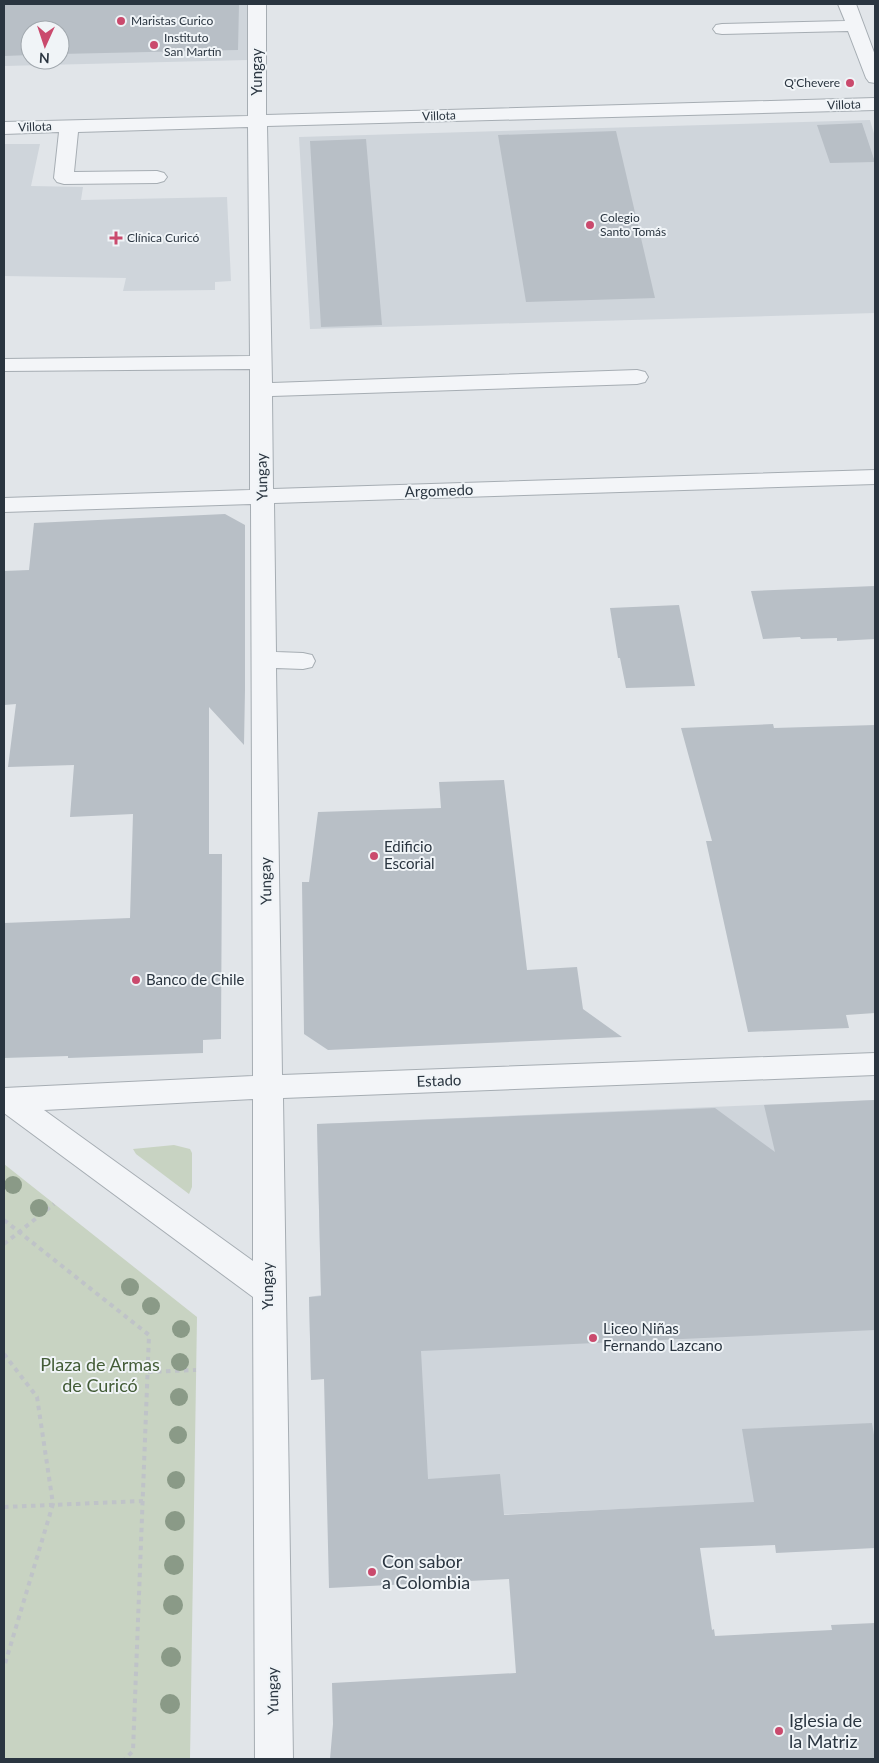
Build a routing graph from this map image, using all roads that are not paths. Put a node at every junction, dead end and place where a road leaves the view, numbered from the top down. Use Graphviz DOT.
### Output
graph roads {
  1 [pos="257,4"];
  2 [pos="847,4"];
  3 [pos="856,26"];
  4 [pos="722,29"];
  5 [pos="875,78"];
  6 [pos="875,104"];
  7 [pos="257,121"];
  8 [pos="69,126"];
  9 [pos="4,128"];
  10 [pos="156,177"];
  11 [pos="261,362"];
  12 [pos="4,365"];
  13 [pos="637,377"];
  14 [pos="261,390"];
  15 [pos="875,476"];
  16 [pos="262,497"];
  17 [pos="4,505"];
  18 [pos="264,660"];
  19 [pos="303,661"];
  20 [pos="875,1064"];
  21 [pos="268,1088"];
  22 [pos="6,1100"];
  23 [pos="268,1290"];
  24 [pos="274,1759"];
  1 -- 7 [label="street, Yungay"];
  2 -- 3 [label="street"];
  3 -- 4 [label="street"];
  3 -- 5 [label="street"];
  6 -- 7 [label="street, Villota"];
  7 -- 8 [label="street, Villota"];
  7 -- 11 [label="street, Yungay"];
  8 -- 9 [label="street, Villota"];
  8 -- 10 [label="street"];
  11 -- 12 [label="street"];
  11 -- 14 [label="street, Yungay"];
  13 -- 14 [label="street"];
  14 -- 16 [label="street, Yungay"];
  15 -- 16 [label="street, Argomedo"];
  16 -- 17 [label="street, Argomedo"];
  16 -- 18 [label="street, Yungay"];
  18 -- 19 [label="street"];
  18 -- 21 [label="street, Yungay"];
  20 -- 21 [label="street, Estado"];
  21 -- 22 [label="street, Estado"];
  21 -- 23 [label="street, Yungay"];
  22 -- 23 [label="street"];
  23 -- 24 [label="street, Yungay"];
}
